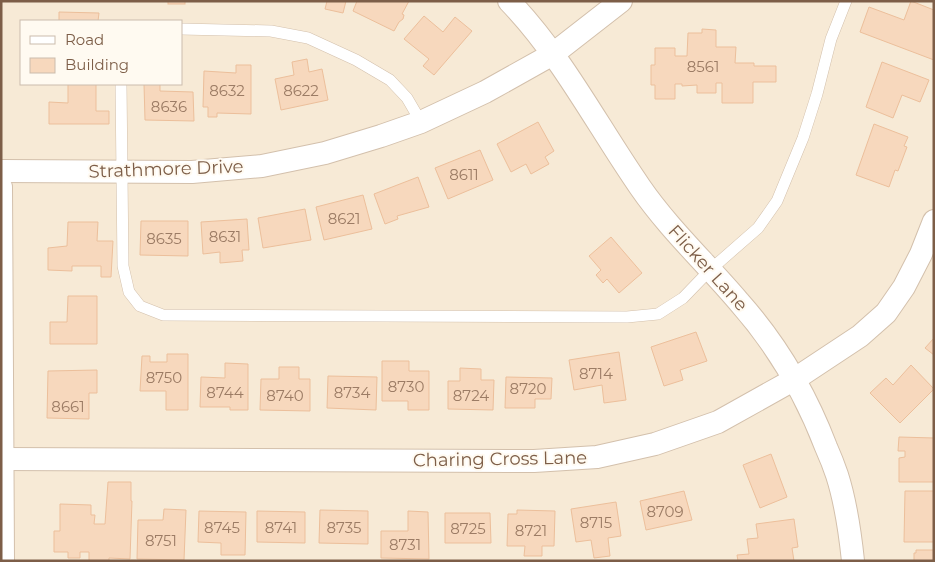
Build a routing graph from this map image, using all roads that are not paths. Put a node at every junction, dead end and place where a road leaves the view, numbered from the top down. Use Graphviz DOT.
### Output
graph roads {
  1 [pos="509,1"];
  2 [pos="621,1"];
  3 [pos="846,1"];
  4 [pos="182,29"];
  5 [pos="553,54"];
  6 [pos="121,85"];
  7 [pos="421,122"];
  8 [pos="1,171"];
  9 [pos="123,172"];
  10 [pos="1,187"];
  11 [pos="934,221"];
  12 [pos="710,270"];
  13 [pos="795,378"];
  14 [pos="2,459"];
  15 [pos="3,561"];
  16 [pos="853,561"];
  1 -- 5 [label="street, Flicker Lane"];
  2 -- 5 [label="street, Strathmore Drive"];
  3 -- 12 [label="lane"];
  4 -- 7 [label="lane"];
  5 -- 7 [label="street, Strathmore Drive"];
  5 -- 12 [label="street, Flicker Lane"];
  6 -- 9 [label="lane"];
  7 -- 9 [label="street, Strathmore Drive"];
  8 -- 9 [label="street, Strathmore Drive"];
  9 -- 12 [label="lane"];
  10 -- 14 [label="street"];
  11 -- 13 [label="street, Charing Cross Lane"];
  12 -- 13 [label="street, Flicker Lane"];
  13 -- 14 [label="street, Charing Cross Lane"];
  13 -- 16 [label="street, Flicker Lane"];
  14 -- 15 [label="street"];
}
